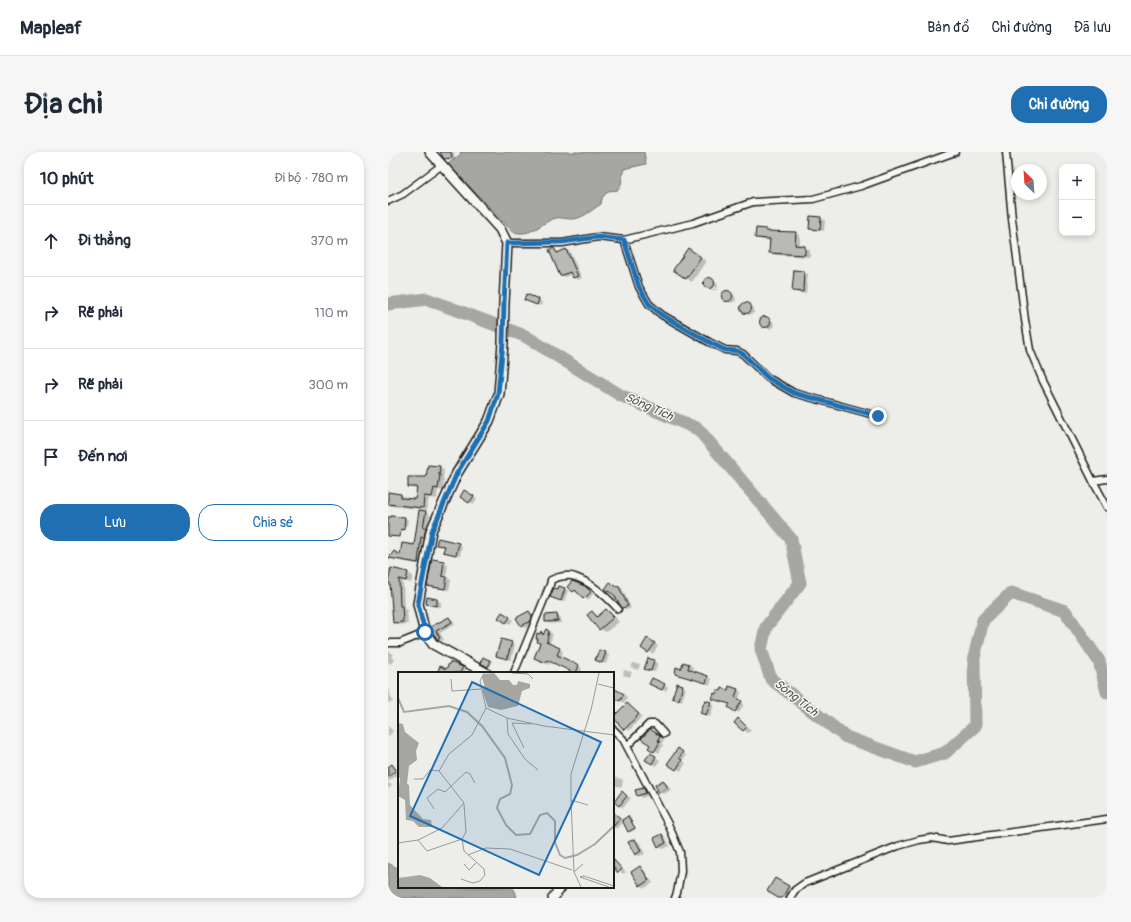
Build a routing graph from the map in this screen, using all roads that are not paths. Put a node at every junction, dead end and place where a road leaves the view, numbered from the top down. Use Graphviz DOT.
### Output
graph roads {
  1 [pos="430,152"];
  2 [pos="955,152"];
  3 [pos="1006,152"];
  4 [pos="442,165"];
  5 [pos="388,201"];
  6 [pos="624,240"];
  7 [pos="507,243"];
  8 [pos="878,416"];
  9 [pos="1107,479"];
  10 [pos="1093,481"];
  11 [pos="1107,507"];
  12 [pos="618,609"];
  13 [pos="425,632"];
  14 [pos="388,643"];
  15 [pos="484,672"];
  16 [pos="514,672"];
  17 [pos="614,729"];
  18 [pos="664,734"];
  19 [pos="627,746"];
  20 [pos="1107,819"];
  21 [pos="560,888"];
  22 [pos="553,898"];
  23 [pos="675,898"];
  24 [pos="790,898"];
  1 -- 4 [label="street"];
  2 -- 6 [label="street"];
  3 -- 10 [label="street"];
  4 -- 5 [label="street"];
  4 -- 7 [label="street"];
  6 -- 7 [label="street"];
  6 -- 8 [label="street"];
  7 -- 13 [label="street"];
  9 -- 10 [label="street"];
  10 -- 11 [label="street"];
  12 -- 16 [label="street"];
  13 -- 14 [label="street"];
  13 -- 15 [label="street"];
  17 -- 19 [label="street"];
  18 -- 19 [label="street"];
  19 -- 23 [label="street"];
  20 -- 24 [label="street"];
  21 -- 22 [label="street"];
}
